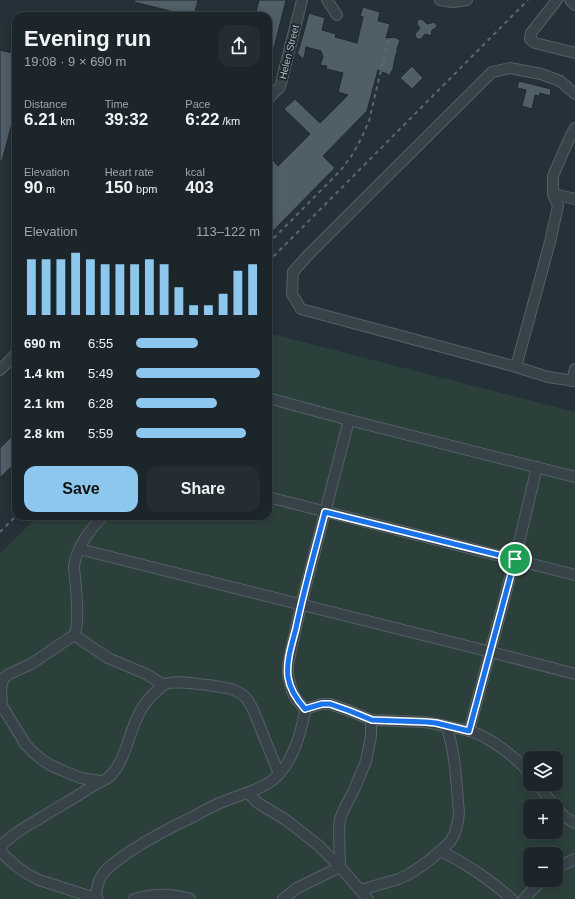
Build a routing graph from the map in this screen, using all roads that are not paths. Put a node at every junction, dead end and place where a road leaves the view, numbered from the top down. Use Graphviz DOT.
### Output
graph roads {
  1 [pos="302,0"];
  2 [pos="327,0"];
  3 [pos="440,0"];
  4 [pos="467,0"];
  5 [pos="557,0"];
  6 [pos="570,0"];
  7 [pos="575,5"];
  8 [pos="337,15"];
  9 [pos="575,53"];
  10 [pos="272,90"];
  11 [pos="575,94"];
  12 [pos="575,128"];
  13 [pos="553,194"];
  14 [pos="575,199"];
  15 [pos="12,358"];
  16 [pos="516,367"];
  17 [pos="575,369"];
  18 [pos="0,370"];
  19 [pos="573,381"];
  20 [pos="272,399"];
  21 [pos="349,420"];
  22 [pos="537,468"];
  23 [pos="575,477"];
  24 [pos="272,498"];
  25 [pos="325,512"];
  26 [pos="100,520"];
  27 [pos="79,549"];
  28 [pos="515,559"];
  29 [pos="575,575"];
  30 [pos="301,605"];
  31 [pos="74,635"];
  32 [pos="491,652"];
  33 [pos="575,674"];
  34 [pos="164,685"];
  35 [pos="1,706"];
  36 [pos="305,709"];
  37 [pos="372,720"];
  38 [pos="446,726"];
  39 [pos="469,731"];
  40 [pos="523,767"];
  41 [pos="279,774"];
  42 [pos="100,781"];
  43 [pos="248,793"];
  44 [pos="563,815"];
  45 [pos="575,823"];
  46 [pos="0,848"];
  47 [pos="0,851"];
  48 [pos="441,851"];
  49 [pos="575,859"];
  50 [pos="563,865"];
  51 [pos="340,867"];
  52 [pos="535,887"];
  53 [pos="360,890"];
  54 [pos="96,899"];
  55 [pos="134,899"];
  56 [pos="190,899"];
  57 [pos="283,899"];
  58 [pos="368,899"];
  59 [pos="512,899"];
  60 [pos="524,899"];
  1 -- 10 [label="street, Helen Street"];
  2 -- 8 [label="street"];
  3 -- 4 [label="street"];
  5 -- 9 [label="street"];
  6 -- 7 [label="street"];
  11 -- 16 [label="street"];
  12 -- 13 [label="street"];
  13 -- 14 [label="street"];
  13 -- 16 [label="street"];
  15 -- 18 [label="street"];
  16 -- 19 [label="street"];
  17 -- 19 [label="street"];
  20 -- 21 [label="street"];
  21 -- 22 [label="street"];
  21 -- 25 [label="street"];
  22 -- 23 [label="street"];
  22 -- 28 [label="street"];
  24 -- 25 [label="street"];
  25 -- 28 [label="street"];
  25 -- 30 [label="street"];
  26 -- 27 [label="street"];
  27 -- 30 [label="street"];
  27 -- 31 [label="street"];
  28 -- 29 [label="street"];
  28 -- 32 [label="street"];
  30 -- 32 [label="street"];
  30 -- 36 [label="street"];
  31 -- 34 [label="street"];
  31 -- 35 [label="street"];
  32 -- 33 [label="street"];
  32 -- 39 [label="street"];
  34 -- 41 [label="street"];
  34 -- 42 [label="street"];
  35 -- 42 [label="street"];
  36 -- 37 [label="street"];
  36 -- 41 [label="street"];
  37 -- 38 [label="street"];
  37 -- 51 [label="street"];
  38 -- 39 [label="street"];
  38 -- 48 [label="street"];
  39 -- 40 [label="street"];
  41 -- 43 [label="street"];
  42 -- 46 [label="street"];
  43 -- 51 [label="street"];
  43 -- 54 [label="street"];
  44 -- 45 [label="street"];
  47 -- 54 [label="street"];
  48 -- 53 [label="street"];
  48 -- 59 [label="street"];
  49 -- 50 [label="street"];
  51 -- 53 [label="street"];
  51 -- 57 [label="street"];
  52 -- 60 [label="street"];
  53 -- 58 [label="street"];
  55 -- 56 [label="street"];
}
